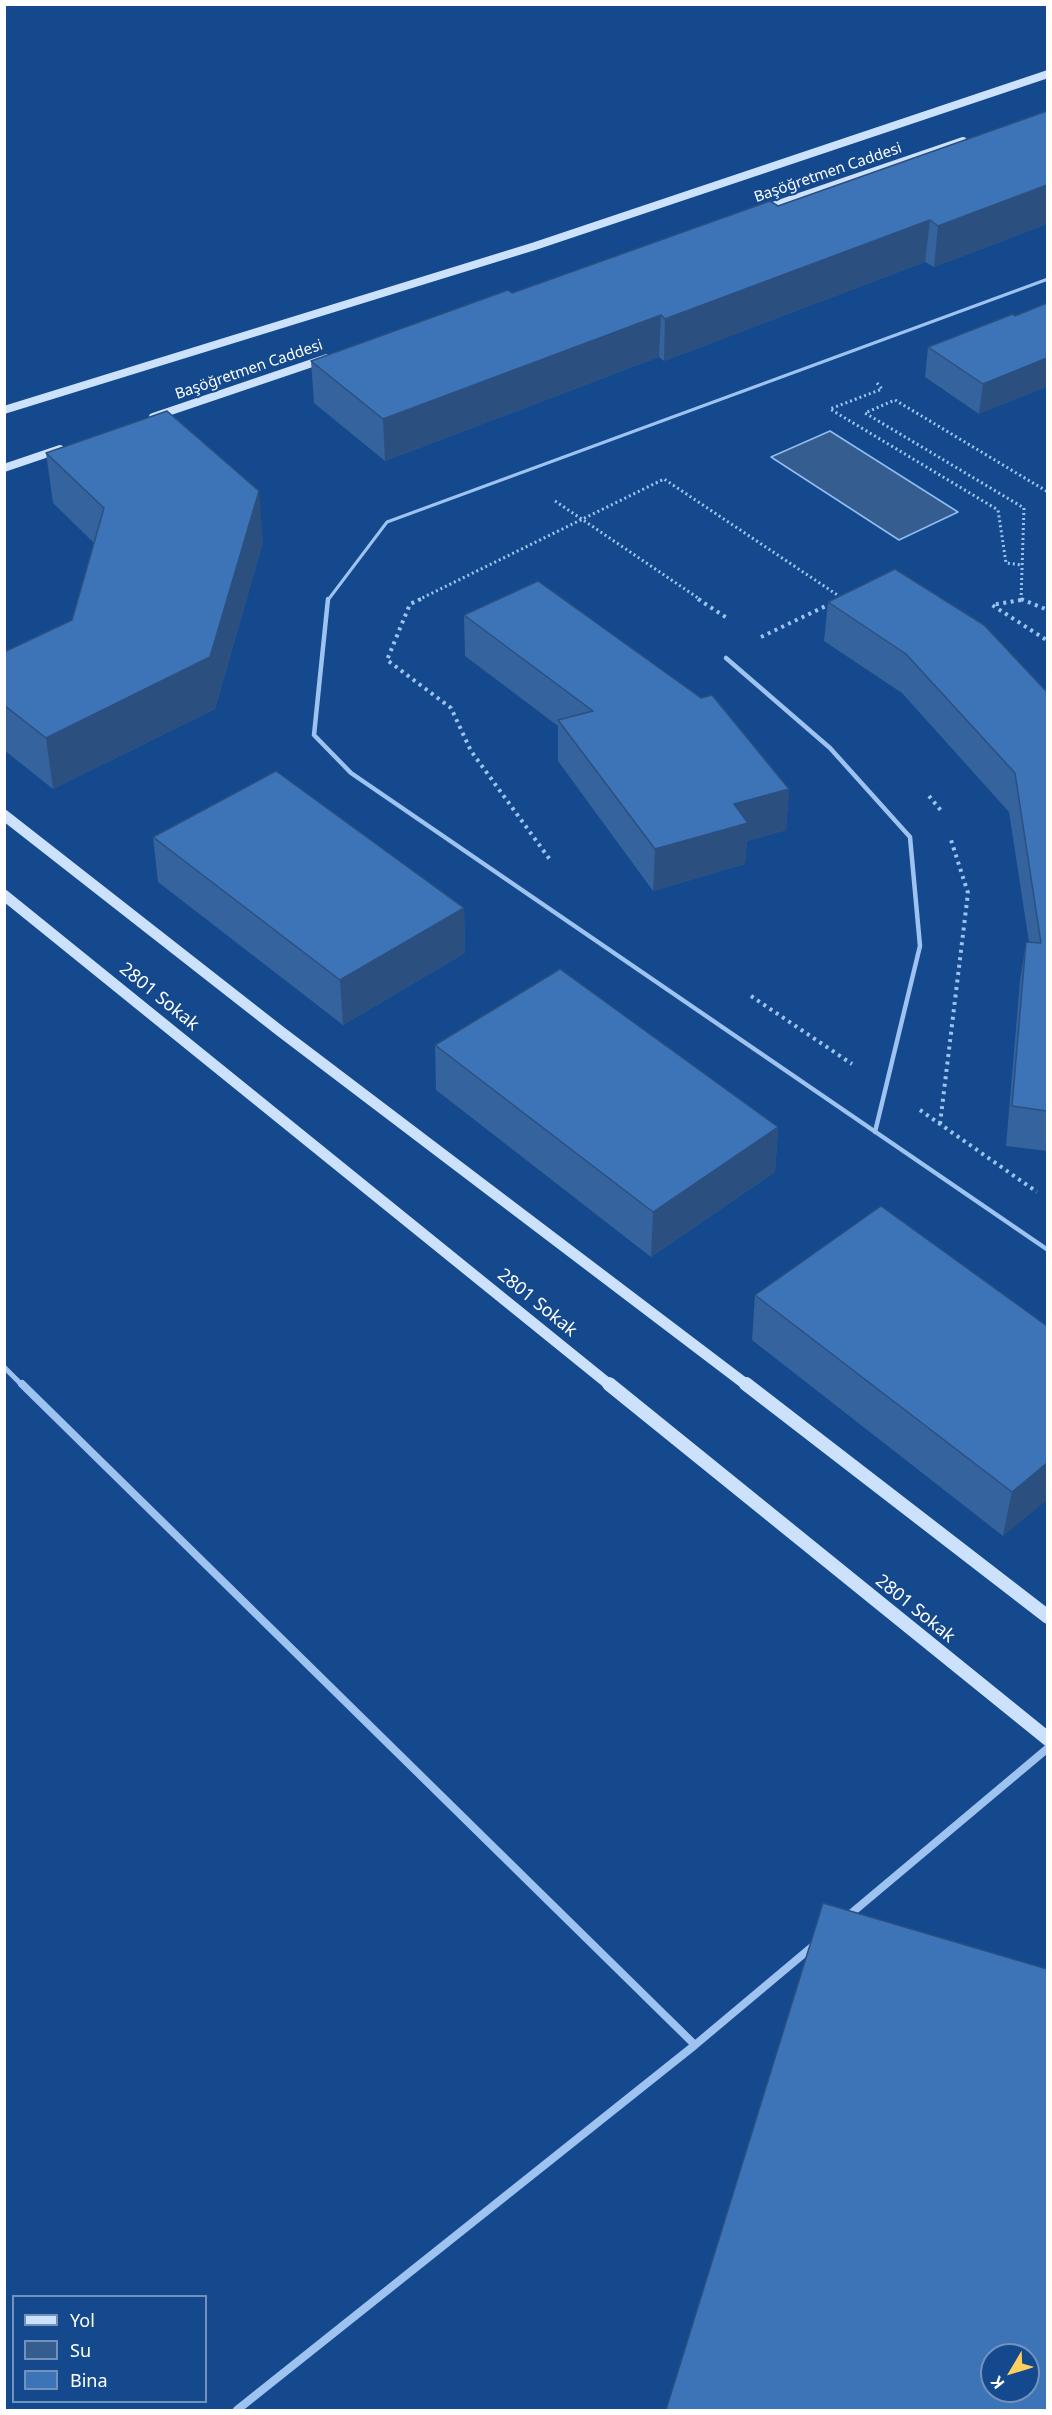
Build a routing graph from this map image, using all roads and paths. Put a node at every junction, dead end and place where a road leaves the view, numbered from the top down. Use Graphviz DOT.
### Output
graph roads {
  1 [pos="1047,74"];
  2 [pos="968,139"];
  3 [pos="754,213"];
  4 [pos="1047,279"];
  5 [pos="338,354"];
  6 [pos="874,379"];
  7 [pos="4,410"];
  8 [pos="138,423"];
  9 [pos="71,445"];
  10 [pos="4,468"];
  11 [pos="518,474"];
  12 [pos="1047,492"];
  13 [pos="581,520"];
  14 [pos="1022,565"];
  15 [pos="1021,600"];
  16 [pos="1047,610"];
  17 [pos="729,619"];
  18 [pos="1047,641"];
  19 [pos="767,646"];
  20 [pos="726,658"];
  21 [pos="926,792"];
  22 [pos="4,815"];
  23 [pos="944,818"];
  24 [pos="948,829"];
  25 [pos="553,864"];
  26 [pos="4,895"];
  27 [pos="748,994"];
  28 [pos="885,1086"];
  29 [pos="940,1124"];
  30 [pos="875,1132"];
  31 [pos="1038,1192"];
  32 [pos="1047,1250"];
  33 [pos="4,1366"];
  34 [pos="1047,1617"];
  35 [pos="1047,1739"];
  36 [pos="1047,1748"];
  37 [pos="840,1923"];
  38 [pos="822,1938"];
  39 [pos="695,2045"];
  40 [pos="237,2410"];
  1 -- 7 [label="street, Başöğretmen Caddesi"];
  2 -- 3 [label="street, Başöğretmen Caddesi"];
  4 -- 11 [label="lane"];
  5 -- 8 [label="street, Başöğretmen Caddesi"];
  6 -- 14 [label="path"];
  9 -- 10 [label="street"];
  11 -- 13 [label="path"];
  11 -- 30 [label="lane"];
  12 -- 14 [label="path"];
  13 -- 17 [label="path"];
  13 -- 19 [label="path"];
  13 -- 25 [label="path"];
  14 -- 15 [label="path"];
  15 -- 16 [label="path"];
  15 -- 18 [label="path"];
  20 -- 28 [label="lane"];
  21 -- 23 [label="path"];
  22 -- 34 [label="street"];
  24 -- 29 [label="path"];
  26 -- 35 [label="street, 2801 Sokak"];
  27 -- 28 [label="path"];
  28 -- 29 [label="path"];
  28 -- 30 [label="lane"];
  29 -- 31 [label="path"];
  30 -- 32 [label="lane"];
  33 -- 39 [label="street"];
  36 -- 37 [label="street"];
  38 -- 39 [label="street"];
  39 -- 40 [label="street"];
}
